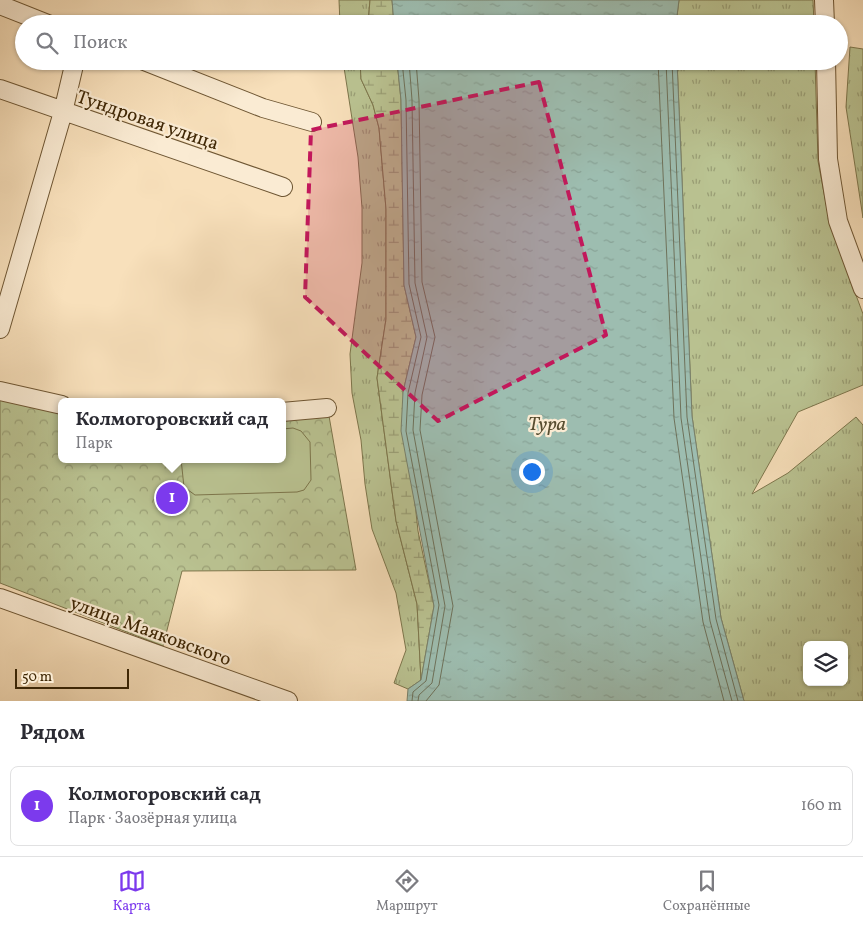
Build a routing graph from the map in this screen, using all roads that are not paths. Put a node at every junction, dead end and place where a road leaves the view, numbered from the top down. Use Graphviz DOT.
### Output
graph roads {
  1 [pos="824,0"];
  2 [pos="0,5"];
  3 [pos="25,15"];
  4 [pos="825,15"];
  5 [pos="73,70"];
  6 [pos="167,70"];
  7 [pos="826,70"];
  8 [pos="0,89"];
  9 [pos="63,112"];
  10 [pos="312,122"];
  11 [pos="283,187"];
  12 [pos="863,289"];
  13 [pos="0,329"];
  14 [pos="0,391"];
  15 [pos="58,404"];
  16 [pos="327,408"];
  17 [pos="286,412"];
  18 [pos="0,598"];
  19 [pos="288,701"];
  1 -- 4 [label="street"];
  2 -- 3 [label="street"];
  5 -- 9 [label="street"];
  6 -- 10 [label="street"];
  7 -- 12 [label="street"];
  8 -- 9 [label="street, Тундровая улица"];
  9 -- 11 [label="street, Тундровая улица"];
  9 -- 13 [label="street"];
  14 -- 15 [label="street"];
  16 -- 17 [label="street"];
  18 -- 19 [label="street, улица Маяковского"];
}
